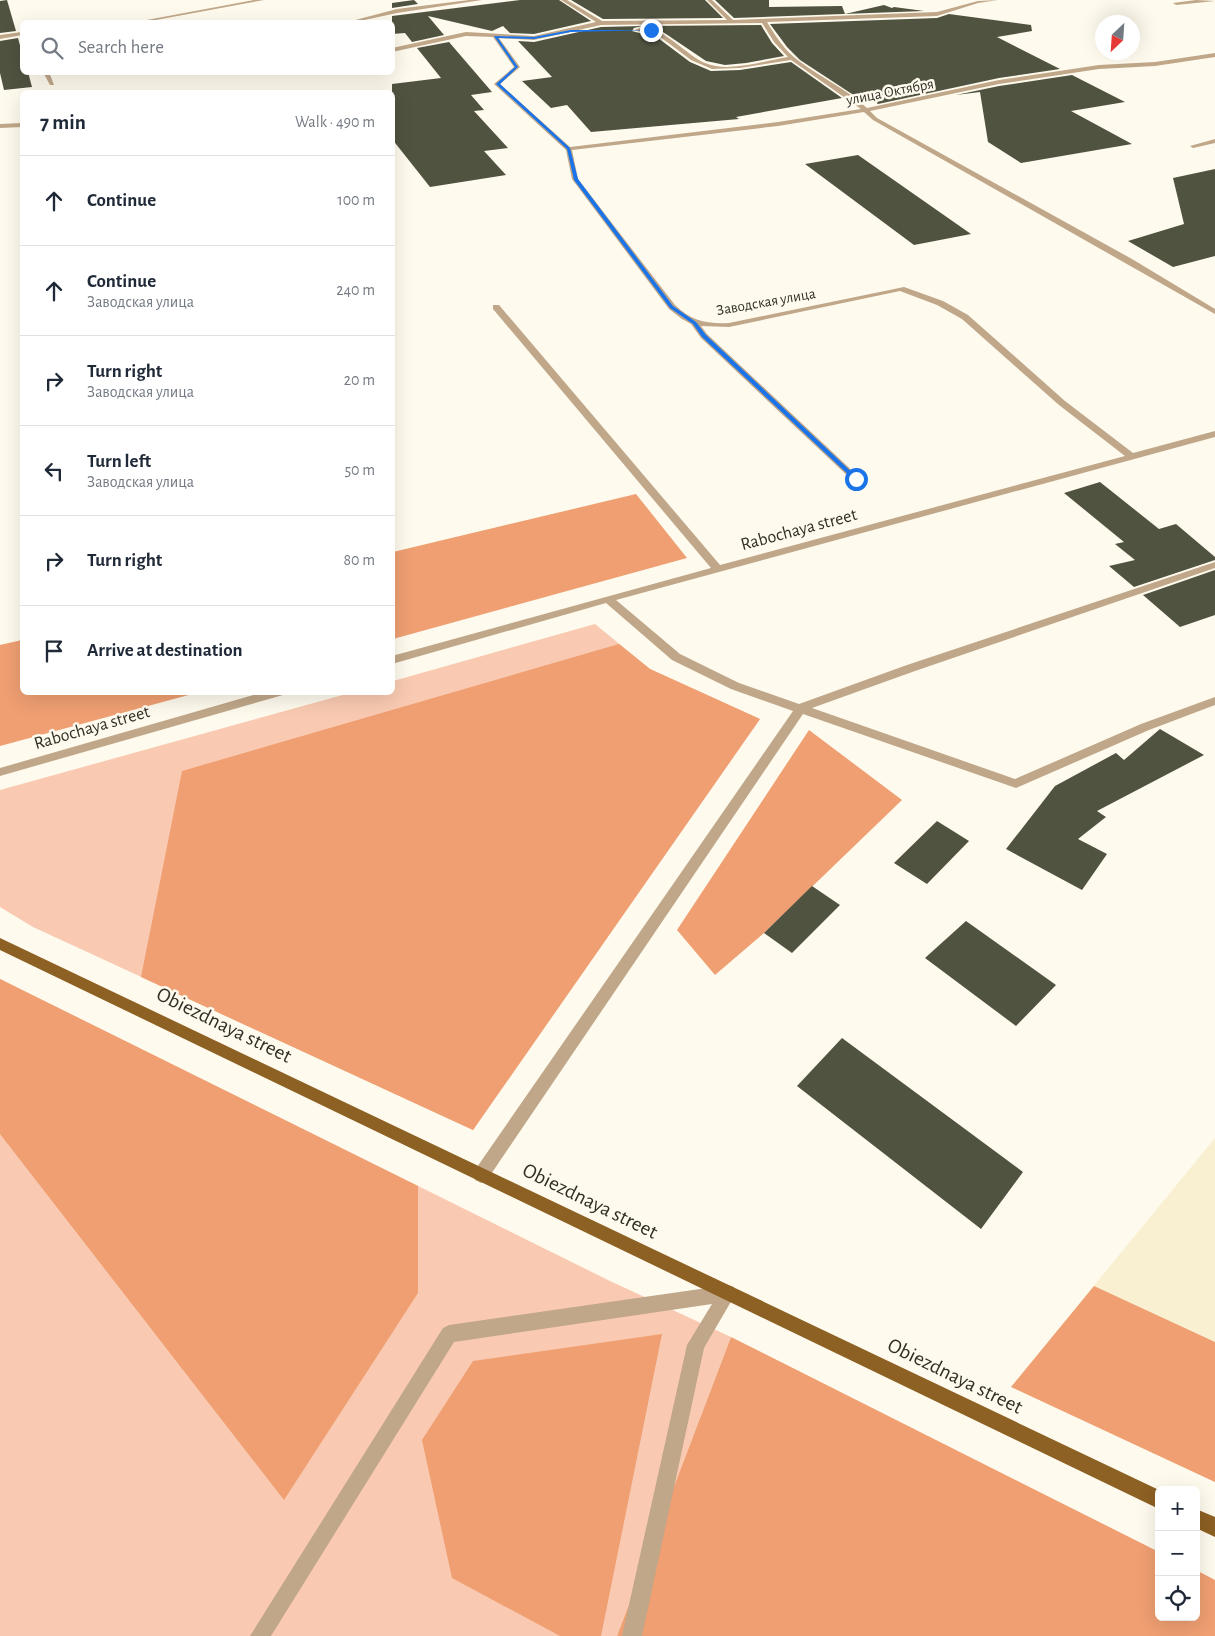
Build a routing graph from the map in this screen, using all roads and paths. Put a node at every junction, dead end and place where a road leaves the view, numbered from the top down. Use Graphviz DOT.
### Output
graph roads {
  1 [pos="262,0"];
  2 [pos="480,0"];
  3 [pos="563,0"];
  4 [pos="709,0"];
  5 [pos="996,0"];
  6 [pos="1215,0"];
  7 [pos="1176,4"];
  8 [pos="149,20"];
  9 [pos="359,20"];
  10 [pos="731,21"];
  11 [pos="764,21"];
  12 [pos="601,22"];
  13 [pos="633,30"];
  14 [pos="571,31"];
  15 [pos="598,31"];
  16 [pos="20,34"];
  17 [pos="0,37"];
  18 [pos="496,37"];
  19 [pos="395,49"];
  20 [pos="1215,55"];
  21 [pos="793,58"];
  22 [pos="48,75"];
  23 [pos="52,84"];
  24 [pos="866,110"];
  25 [pos="20,125"];
  26 [pos="0,126"];
  27 [pos="1215,141"];
  28 [pos="1193,146"];
  29 [pos="569,149"];
  30 [pos="496,307"];
  31 [pos="1215,312"];
  32 [pos="694,323"];
  33 [pos="1215,434"];
  34 [pos="1132,457"];
  35 [pos="856,479"];
  36 [pos="1215,565"];
  37 [pos="718,570"];
  38 [pos="608,599"];
  39 [pos="395,659"];
  40 [pos="269,695"];
  41 [pos="1215,701"];
  42 [pos="800,708"];
  43 [pos="0,772"];
  44 [pos="0,944"];
  45 [pos="481,1175"];
  46 [pos="728,1293"];
  47 [pos="1155,1498"];
  48 [pos="1200,1520"];
  49 [pos="1215,1527"];
  50 [pos="260,1636"];
  51 [pos="632,1636"];
  1 -- 8 [label="street"];
  2 -- 9 [label="street"];
  3 -- 12 [label="street"];
  4 -- 10 [label="street"];
  5 -- 11 [label="street"];
  6 -- 7 [label="street"];
  10 -- 11 [label="street"];
  10 -- 12 [label="street"];
  11 -- 21 [label="street"];
  12 -- 14 [label="street"];
  13 -- 21 [label="street"];
  14 -- 15 [label="street"];
  14 -- 18 [label="street"];
  16 -- 17 [label="street"];
  18 -- 19 [label="street"];
  18 -- 29 [label="street"];
  20 -- 24 [label="street, улица Октября"];
  21 -- 24 [label="street"];
  22 -- 23 [label="street"];
  24 -- 29 [label="street, улица Октября"];
  24 -- 31 [label="street"];
  25 -- 26 [label="street"];
  27 -- 28 [label="street"];
  29 -- 32 [label="street, Заводская улица"];
  30 -- 37 [label="street"];
  32 -- 34 [label="street, Заводская улица"];
  32 -- 35 [label="street"];
  33 -- 34 [label="street, Rabochaya street"];
  34 -- 37 [label="street, Rabochaya street"];
  36 -- 42 [label="street"];
  37 -- 38 [label="street, Rabochaya street"];
  38 -- 39 [label="street, Rabochaya street"];
  38 -- 42 [label="street"];
  40 -- 43 [label="street, Rabochaya street"];
  41 -- 42 [label="street"];
  42 -- 45 [label="street"];
  44 -- 45 [label="main road, Obiezdnaya street"];
  45 -- 46 [label="main road, Obiezdnaya street"];
  46 -- 47 [label="main road, Obiezdnaya street"];
  46 -- 50 [label="street"];
  46 -- 51 [label="street"];
  48 -- 49 [label="main road"];
}
